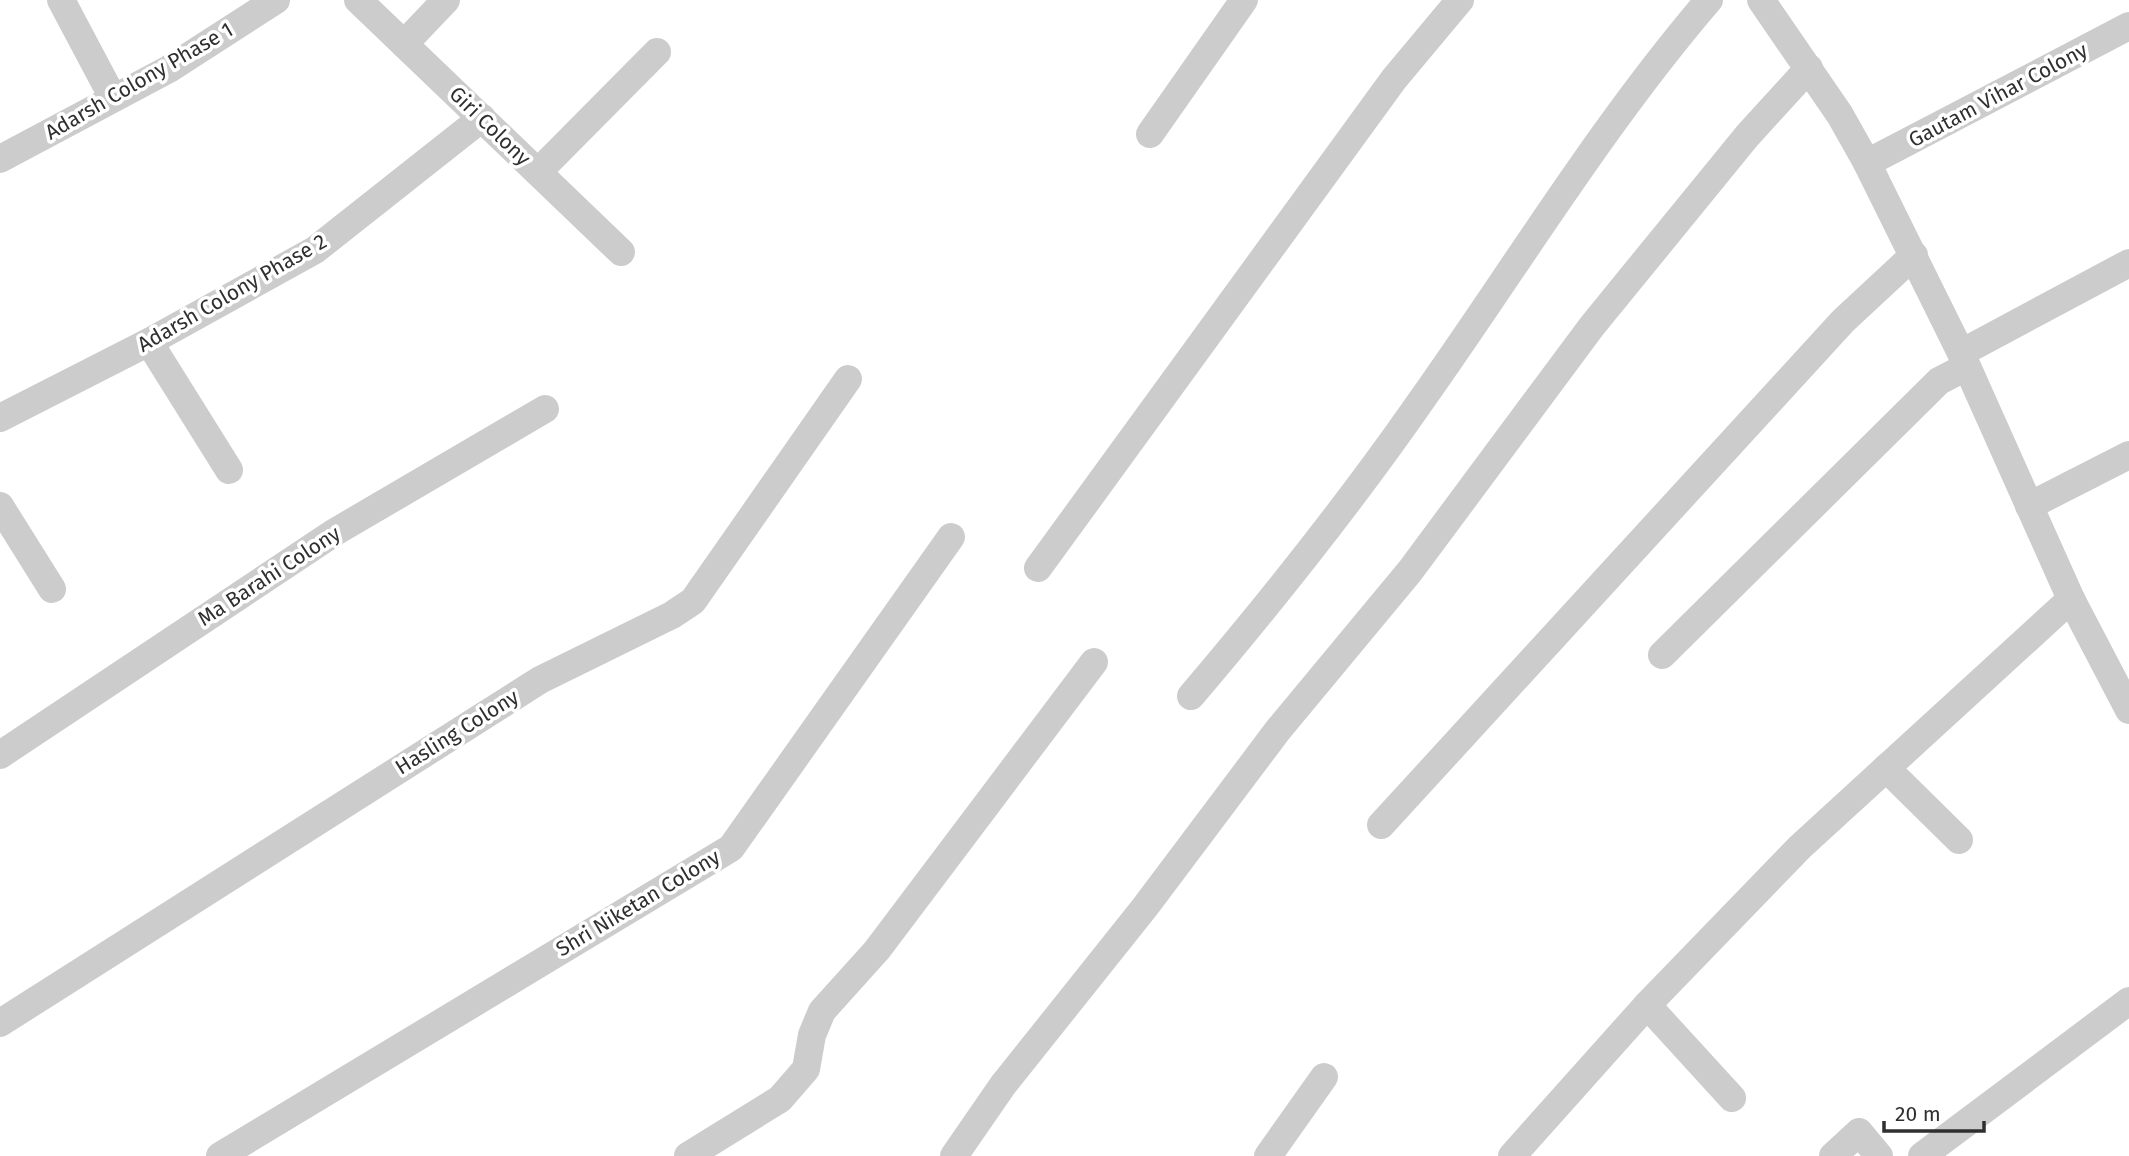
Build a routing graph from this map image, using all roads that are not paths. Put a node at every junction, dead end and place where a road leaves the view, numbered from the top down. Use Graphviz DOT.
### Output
graph roads {
  1 [pos="61,0"];
  2 [pos="276,0"];
  3 [pos="358,0"];
  4 [pos="446,0"];
  5 [pos="1244,0"];
  6 [pos="1461,0"];
  7 [pos="1709,0"];
  8 [pos="1761,0"];
  9 [pos="2129,26"];
  10 [pos="404,44"];
  11 [pos="657,52"];
  12 [pos="1809,68"];
  13 [pos="113,98"];
  14 [pos="482,118"];
  15 [pos="1150,134"];
  16 [pos="0,159"];
  17 [pos="1867,163"];
  18 [pos="538,172"];
  19 [pos="621,252"];
  20 [pos="1914,256"];
  21 [pos="2129,263"];
  22 [pos="149,342"];
  23 [pos="1963,360"];
  24 [pos="848,379"];
  25 [pos="545,410"];
  26 [pos="0,418"];
  27 [pos="2129,455"];
  28 [pos="229,470"];
  29 [pos="0,506"];
  30 [pos="2029,506"];
  31 [pos="951,537"];
  32 [pos="1038,568"];
  33 [pos="52,589"];
  34 [pos="2071,599"];
  35 [pos="1662,655"];
  36 [pos="1094,662"];
  37 [pos="1191,695"];
  38 [pos="2129,710"];
  39 [pos="0,755"];
  40 [pos="1886,768"];
  41 [pos="1381,825"];
  42 [pos="1959,840"];
  43 [pos="2129,1001"];
  44 [pos="1647,1005"];
  45 [pos="0,1023"];
  46 [pos="1324,1077"];
  47 [pos="1732,1098"];
  48 [pos="220,1156"];
  49 [pos="688,1156"];
  50 [pos="954,1156"];
  51 [pos="1268,1156"];
  52 [pos="1512,1156"];
  53 [pos="1833,1156"];
  54 [pos="1879,1156"];
  55 [pos="1922,1156"];
  1 -- 13 [label="street"];
  2 -- 13 [label="street, Adarsh Colony Phase 1"];
  3 -- 10 [label="street, Giri Colony"];
  4 -- 10 [label="street"];
  5 -- 15 [label="street"];
  6 -- 32 [label="street"];
  7 -- 37 [label="street"];
  8 -- 12 [label="street"];
  9 -- 17 [label="street, Gautam Vihar Colony"];
  10 -- 14 [label="street, Giri Colony"];
  11 -- 18 [label="street"];
  12 -- 17 [label="street"];
  12 -- 50 [label="street"];
  13 -- 16 [label="street, Adarsh Colony Phase 1"];
  14 -- 18 [label="street, Giri Colony"];
  14 -- 22 [label="street, Adarsh Colony Phase 2"];
  17 -- 20 [label="street"];
  18 -- 19 [label="street, Giri Colony"];
  20 -- 23 [label="street"];
  20 -- 41 [label="street"];
  21 -- 23 [label="street"];
  22 -- 26 [label="street, Adarsh Colony Phase 2"];
  22 -- 28 [label="street"];
  23 -- 30 [label="street"];
  23 -- 35 [label="street"];
  24 -- 45 [label="street, Hasling Colony"];
  25 -- 39 [label="street, Ma Barahi Colony"];
  27 -- 30 [label="street"];
  29 -- 33 [label="street"];
  30 -- 34 [label="street"];
  31 -- 48 [label="street, Shri Niketan Colony"];
  34 -- 38 [label="street"];
  34 -- 40 [label="street"];
  36 -- 49 [label="street"];
  40 -- 42 [label="street"];
  40 -- 44 [label="street"];
  43 -- 55 [label="street"];
  44 -- 47 [label="street"];
  44 -- 52 [label="street"];
  46 -- 51 [label="street"];
  53 -- 54 [label="street"];
}
